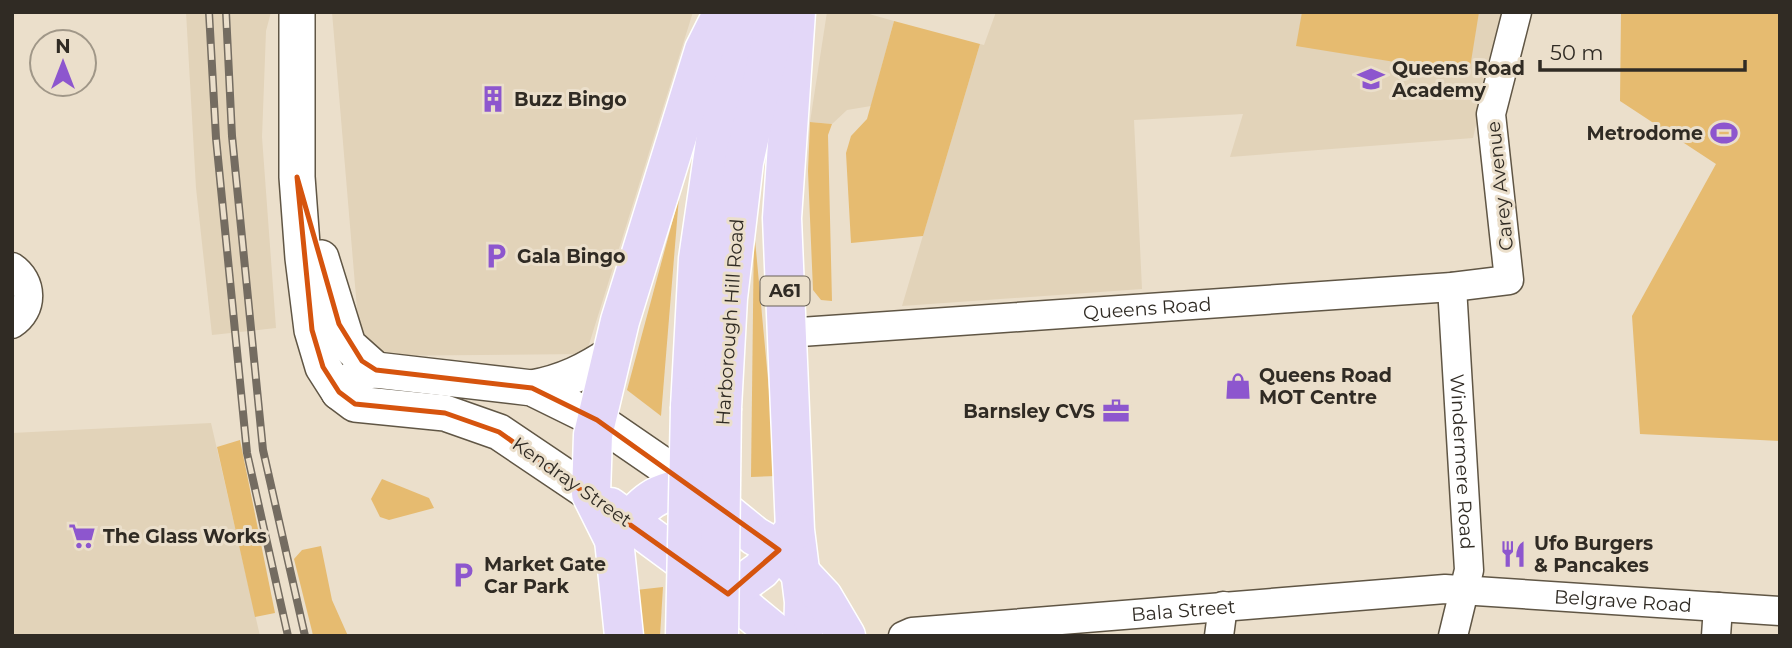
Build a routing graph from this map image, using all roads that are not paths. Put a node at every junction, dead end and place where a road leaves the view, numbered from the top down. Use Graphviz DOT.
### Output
graph roads {
  1 [pos="297,12"];
  2 [pos="723,12"];
  3 [pos="741,12"];
  4 [pos="778,12"];
  5 [pos="796,12"];
  6 [pos="1517,12"];
  7 [pos="297,177"];
  8 [pos="12,267"];
  9 [pos="1509,280"];
  10 [pos="1452,287"];
  11 [pos="12,324"];
  12 [pos="786,333"];
  13 [pos="613,353"];
  14 [pos="376,370"];
  15 [pos="517,386"];
  16 [pos="339,393"];
  17 [pos="706,407"];
  18 [pos="597,420"];
  19 [pos="523,447"];
  20 [pos="696,488"];
  21 [pos="591,494"];
  22 [pos="622,531"];
  23 [pos="791,550"];
  24 [pos="1465,592"];
  25 [pos="728,594"];
  26 [pos="1223,607"];
  27 [pos="1718,607"];
  28 [pos="1780,611"];
  29 [pos="624,636"];
  30 [pos="685,636"];
  31 [pos="719,636"];
  32 [pos="779,636"];
  33 [pos="803,636"];
  34 [pos="846,636"];
  35 [pos="903,636"];
  36 [pos="1219,636"];
  37 [pos="1453,636"];
  38 [pos="1716,636"];
  1 -- 7 [label="street"];
  2 -- 13 [label="highway"];
  3 -- 17 [label="highway, Harborough Hill Road"];
  4 -- 17 [label="highway, Harborough Hill Road"];
  5 -- 12 [label="highway, A61"];
  6 -- 9 [label="street, Carey Avenue"];
  7 -- 14 [label="street"];
  7 -- 16 [label="street"];
  8 -- 11 [label="street"];
  9 -- 10 [label="street, Queens Road"];
  10 -- 12 [label="street, Queens Road"];
  10 -- 24 [label="street, Windermere Road"];
  12 -- 23 [label="highway, A61"];
  13 -- 15 [label="street"];
  13 -- 18 [label="highway"];
  14 -- 15 [label="street"];
  14 -- 16 [label="street"];
  15 -- 18 [label="street"];
  15 -- 19 [label="street"];
  16 -- 19 [label="street, Kendray Street"];
  17 -- 30 [label="highway, Harborough Hill Road, bridge"];
  17 -- 31 [label="highway, Harborough Hill Road, bridge"];
  18 -- 20 [label="street"];
  18 -- 21 [label="highway"];
  19 -- 21 [label="street, Kendray Street"];
  20 -- 22 [label="highway"];
  20 -- 23 [label="highway"];
  21 -- 22 [label="highway"];
  22 -- 25 [label="highway, Kendray Street"];
  22 -- 29 [label="highway"];
  23 -- 25 [label="highway"];
  23 -- 33 [label="highway, A61"];
  23 -- 34 [label="highway"];
  24 -- 26 [label="street, Bala Street"];
  24 -- 27 [label="street, Belgrave Road"];
  24 -- 37 [label="street, Windermere Road"];
  25 -- 32 [label="highway, Kendray Street"];
  26 -- 35 [label="street, Bala Street"];
  26 -- 36 [label="street"];
  27 -- 28 [label="street, Belgrave Road"];
  27 -- 38 [label="street"];
}
